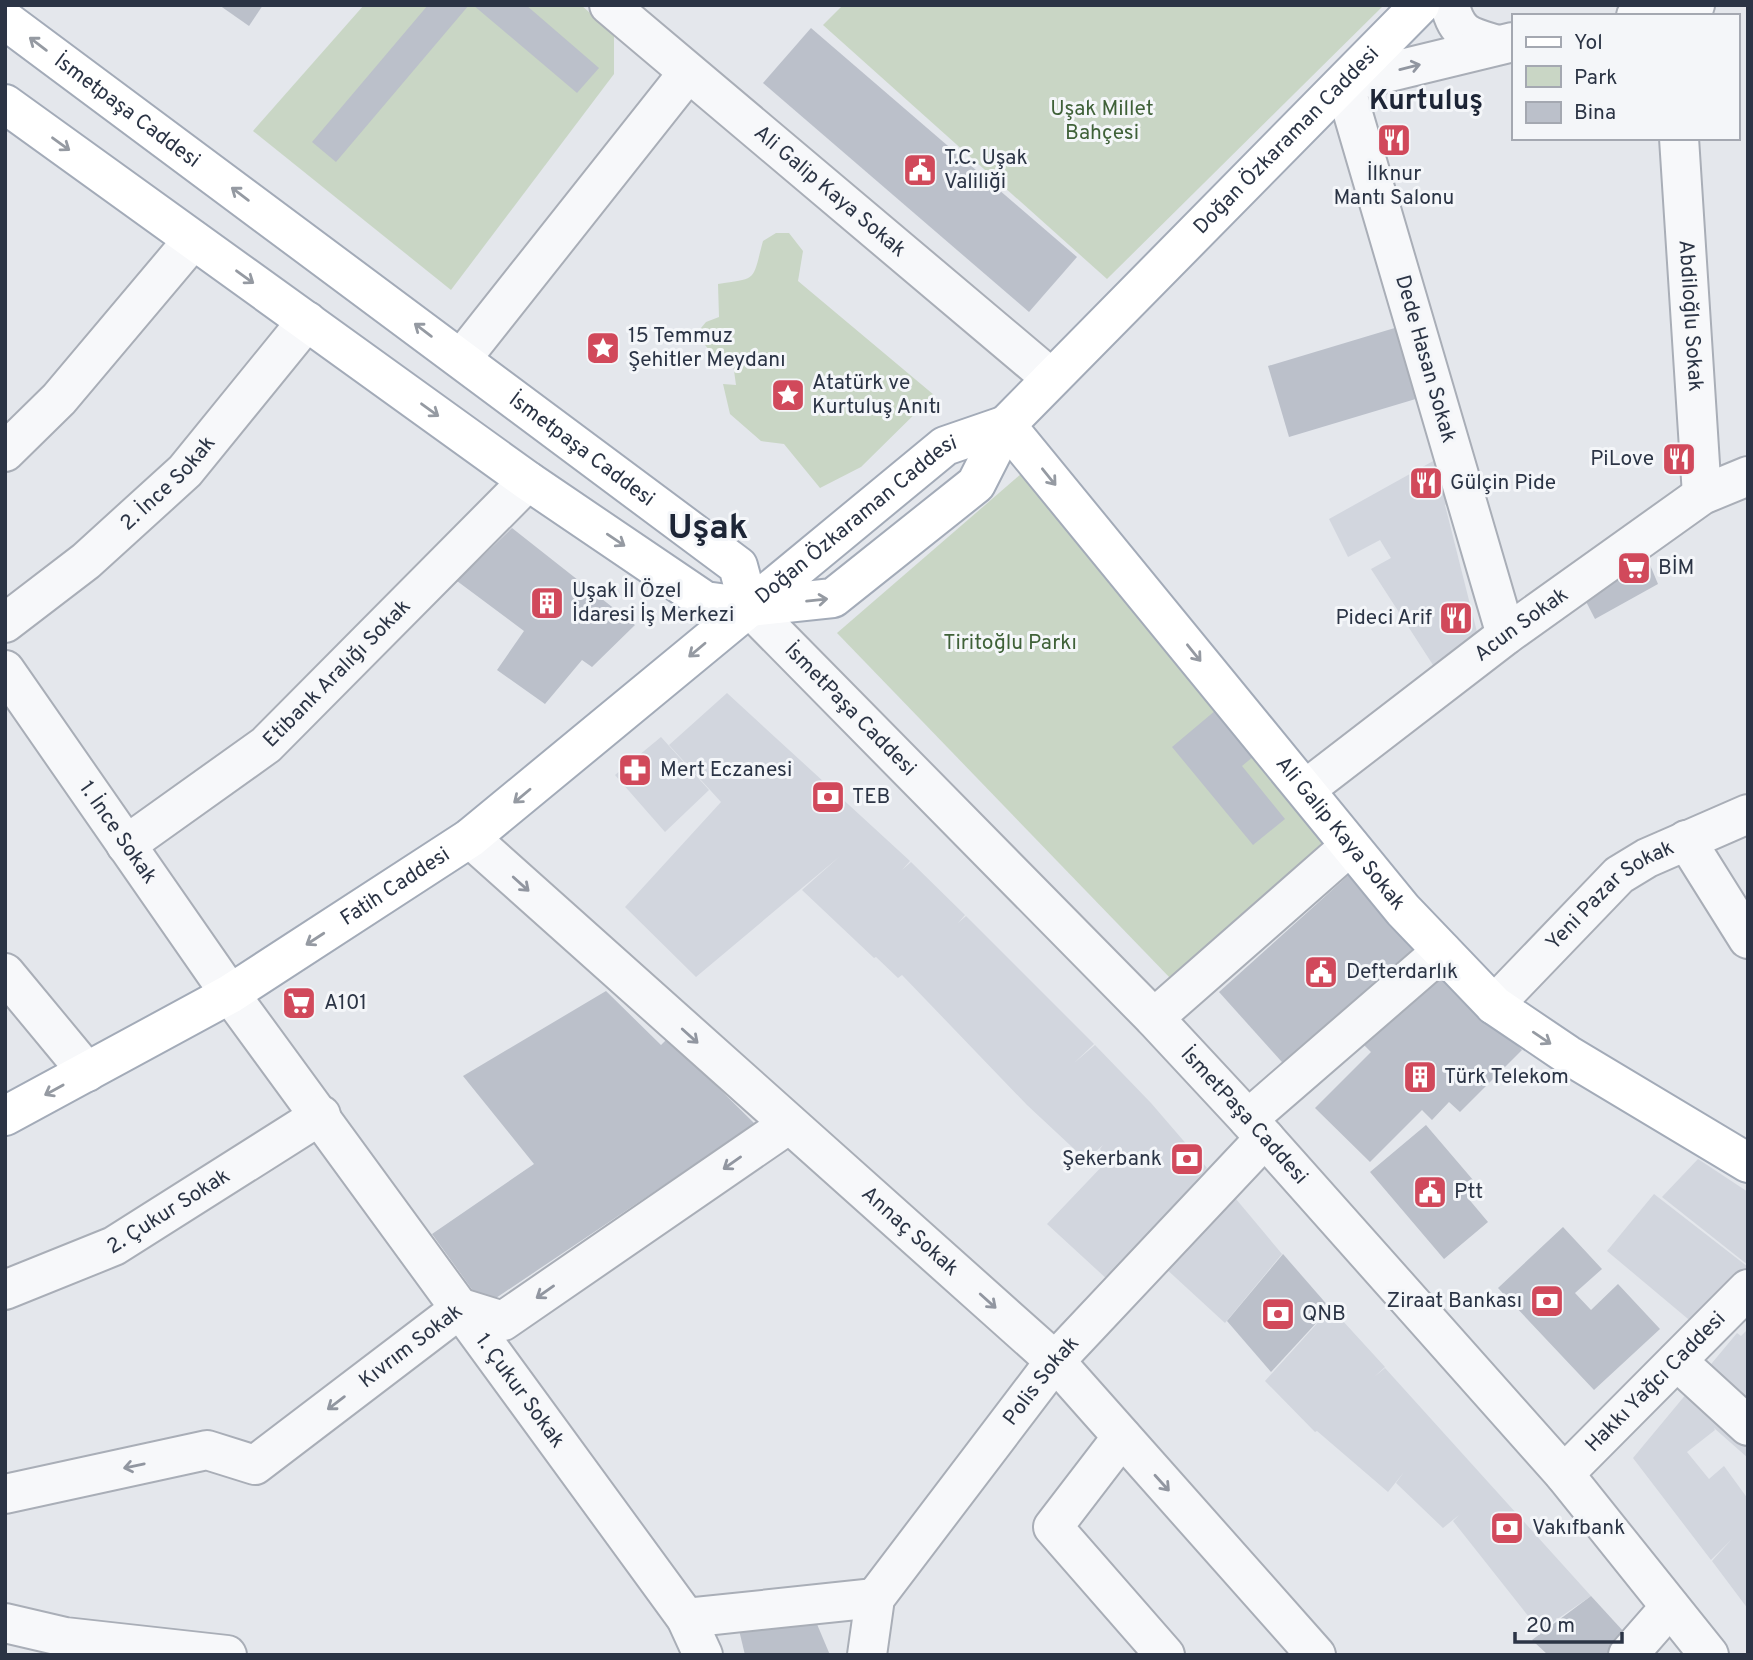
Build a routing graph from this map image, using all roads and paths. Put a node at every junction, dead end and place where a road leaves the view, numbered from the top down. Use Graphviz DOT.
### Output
graph roads {
  1 [pos="609,5"];
  2 [pos="1420,5"];
  3 [pos="1450,5"];
  4 [pos="5,20"];
  5 [pos="1506,44"];
  6 [pos="687,74"];
  7 [pos="1344,83"];
  8 [pos="10,116"];
  9 [pos="1679,140"];
  10 [pos="193,240"];
  11 [pos="307,321"];
  12 [pos="462,358"];
  13 [pos="1052,378"];
  14 [pos="1006,425"];
  15 [pos="5,452"];
  16 [pos="1748,476"];
  17 [pos="528,481"];
  18 [pos="1702,495"];
  19 [pos="749,607"];
  20 [pos="5,623"];
  21 [pos="1506,635"];
  22 [pos="5,670"];
  23 [pos="1306,789"];
  24 [pos="1748,814"];
  25 [pos="470,838"];
  26 [pos="1686,840"];
  27 [pos="126,845"];
  28 [pos="1350,846"];
  29 [pos="1748,939"];
  30 [pos="1442,951"];
  31 [pos="5,972"];
  32 [pos="230,994"];
  33 [pos="1494,1005"];
  34 [pos="1154,1018"];
  35 [pos="87,1072"];
  36 [pos="321,1115"];
  37 [pos="5,1116"];
  38 [pos="789,1124"];
  39 [pos="1257,1129"];
  40 [pos="1748,1163"];
  41 [pos="1748,1289"];
  42 [pos="5,1290"];
  43 [pos="461,1308"];
  44 [pos="1055,1361"];
  45 [pos="1677,1361"];
  46 [pos="1748,1426"];
  47 [pos="1122,1437"];
  48 [pos="1564,1474"];
  49 [pos="5,1494"];
  50 [pos="875,1598"];
  51 [pos="1670,1607"];
  52 [pos="686,1618"];
  53 [pos="5,1623"];
  54 [pos="227,1655"];
  55 [pos="703,1655"];
  56 [pos="867,1655"];
  57 [pos="1165,1655"];
  58 [pos="1316,1655"];
  59 [pos="1628,1655"];
  60 [pos="1709,1655"];
  1 -- 6 [label="street, Ali Galip Kaya Sokak"];
  2 -- 7 [label="main road, Doğan Özkaraman Caddesi"];
  3 -- 5 [label="street"];
  12 -- 4 [label="main road, İsmetpaşa Caddesi, one-way"];
  7 -- 5 [label="street, one-way"];
  6 -- 12 [label="street"];
  6 -- 13 [label="street, Ali Galip Kaya Sokak"];
  7 -- 13 [label="main road, Doğan Özkaraman Caddesi"];
  7 -- 21 [label="street, Dede Hasan Sokak"];
  8 -- 10 [label="main road, one-way"];
  9 -- 18 [label="street, Abdiloğlu Sokak"];
  10 -- 11 [label="main road, one-way"];
  10 -- 15 [label="street"];
  11 -- 17 [label="main road, one-way"];
  11 -- 20 [label="street, 2. İnce Sokak"];
  12 -- 19 [label="main road, İsmetpaşa Caddesi"];
  13 -- 14 [label="main road, Doğan Özkaraman Caddesi"];
  14 -- 19 [label="main road, Doğan Özkaraman Caddesi"];
  14 -- 23 [label="main road, Ali Galip Kaya Sokak, one-way"];
  16 -- 18 [label="street, Acun Sokak"];
  17 -- 19 [label="main road, one-way"];
  17 -- 27 [label="street, Etibank Aralığı Sokak"];
  18 -- 21 [label="street, Acun Sokak"];
  19 -- 25 [label="main road, Fatih Caddesi, one-way"];
  19 -- 34 [label="street, İsmetPaşa Caddesi"];
  21 -- 23 [label="street, Acun Sokak"];
  22 -- 27 [label="street, 1. İnce Sokak"];
  23 -- 28 [label="main road, Ali Galip Kaya Sokak"];
  24 -- 26 [label="street, Yeni Pazar Sokak"];
  25 -- 32 [label="main road, Fatih Caddesi, one-way"];
  25 -- 38 [label="street, Annaç Sokak, one-way"];
  26 -- 29 [label="street"];
  26 -- 33 [label="street, Yeni Pazar Sokak"];
  27 -- 32 [label="street, 1. İnce Sokak"];
  28 -- 30 [label="main road, Ali Galip Kaya Sokak"];
  28 -- 34 [label="street"];
  30 -- 33 [label="main road, Ali Galip Kaya Sokak"];
  30 -- 39 [label="street, Polis Sokak"];
  31 -- 35 [label="street"];
  32 -- 35 [label="main road, Fatih Caddesi"];
  32 -- 36 [label="street, 1. Çukur Sokak"];
  33 -- 40 [label="main road, Ali Galip Kaya Sokak, one-way"];
  34 -- 39 [label="street, İsmetPaşa Caddesi"];
  35 -- 37 [label="main road, Fatih Caddesi, one-way"];
  36 -- 42 [label="street, 2. Çukur Sokak"];
  36 -- 43 [label="street, 1. Çukur Sokak"];
  38 -- 43 [label="street, Kıvrım Sokak, one-way"];
  38 -- 44 [label="street, Annaç Sokak, one-way"];
  39 -- 44 [label="street, Polis Sokak"];
  39 -- 48 [label="street, İsmetPaşa Caddesi"];
  41 -- 45 [label="street, Hakkı Yağcı Caddesi"];
  43 -- 49 [label="street, Kıvrım Sokak, one-way"];
  43 -- 52 [label="street, 1. Çukur Sokak"];
  44 -- 47 [label="street, Annaç Sokak"];
  44 -- 50 [label="street, Polis Sokak"];
  45 -- 46 [label="street"];
  45 -- 48 [label="street, Hakkı Yağcı Caddesi"];
  47 -- 57 [label="street"];
  47 -- 58 [label="street, Annaç Sokak, one-way"];
  48 -- 51 [label="street, İsmetPaşa Caddesi"];
  50 -- 52 [label="street"];
  50 -- 56 [label="street, Polis Sokak"];
  51 -- 59 [label="street"];
  51 -- 60 [label="street, İsmetPaşa Caddesi"];
  52 -- 55 [label="street, 1. Çukur Sokak"];
  53 -- 54 [label="street"];
}
